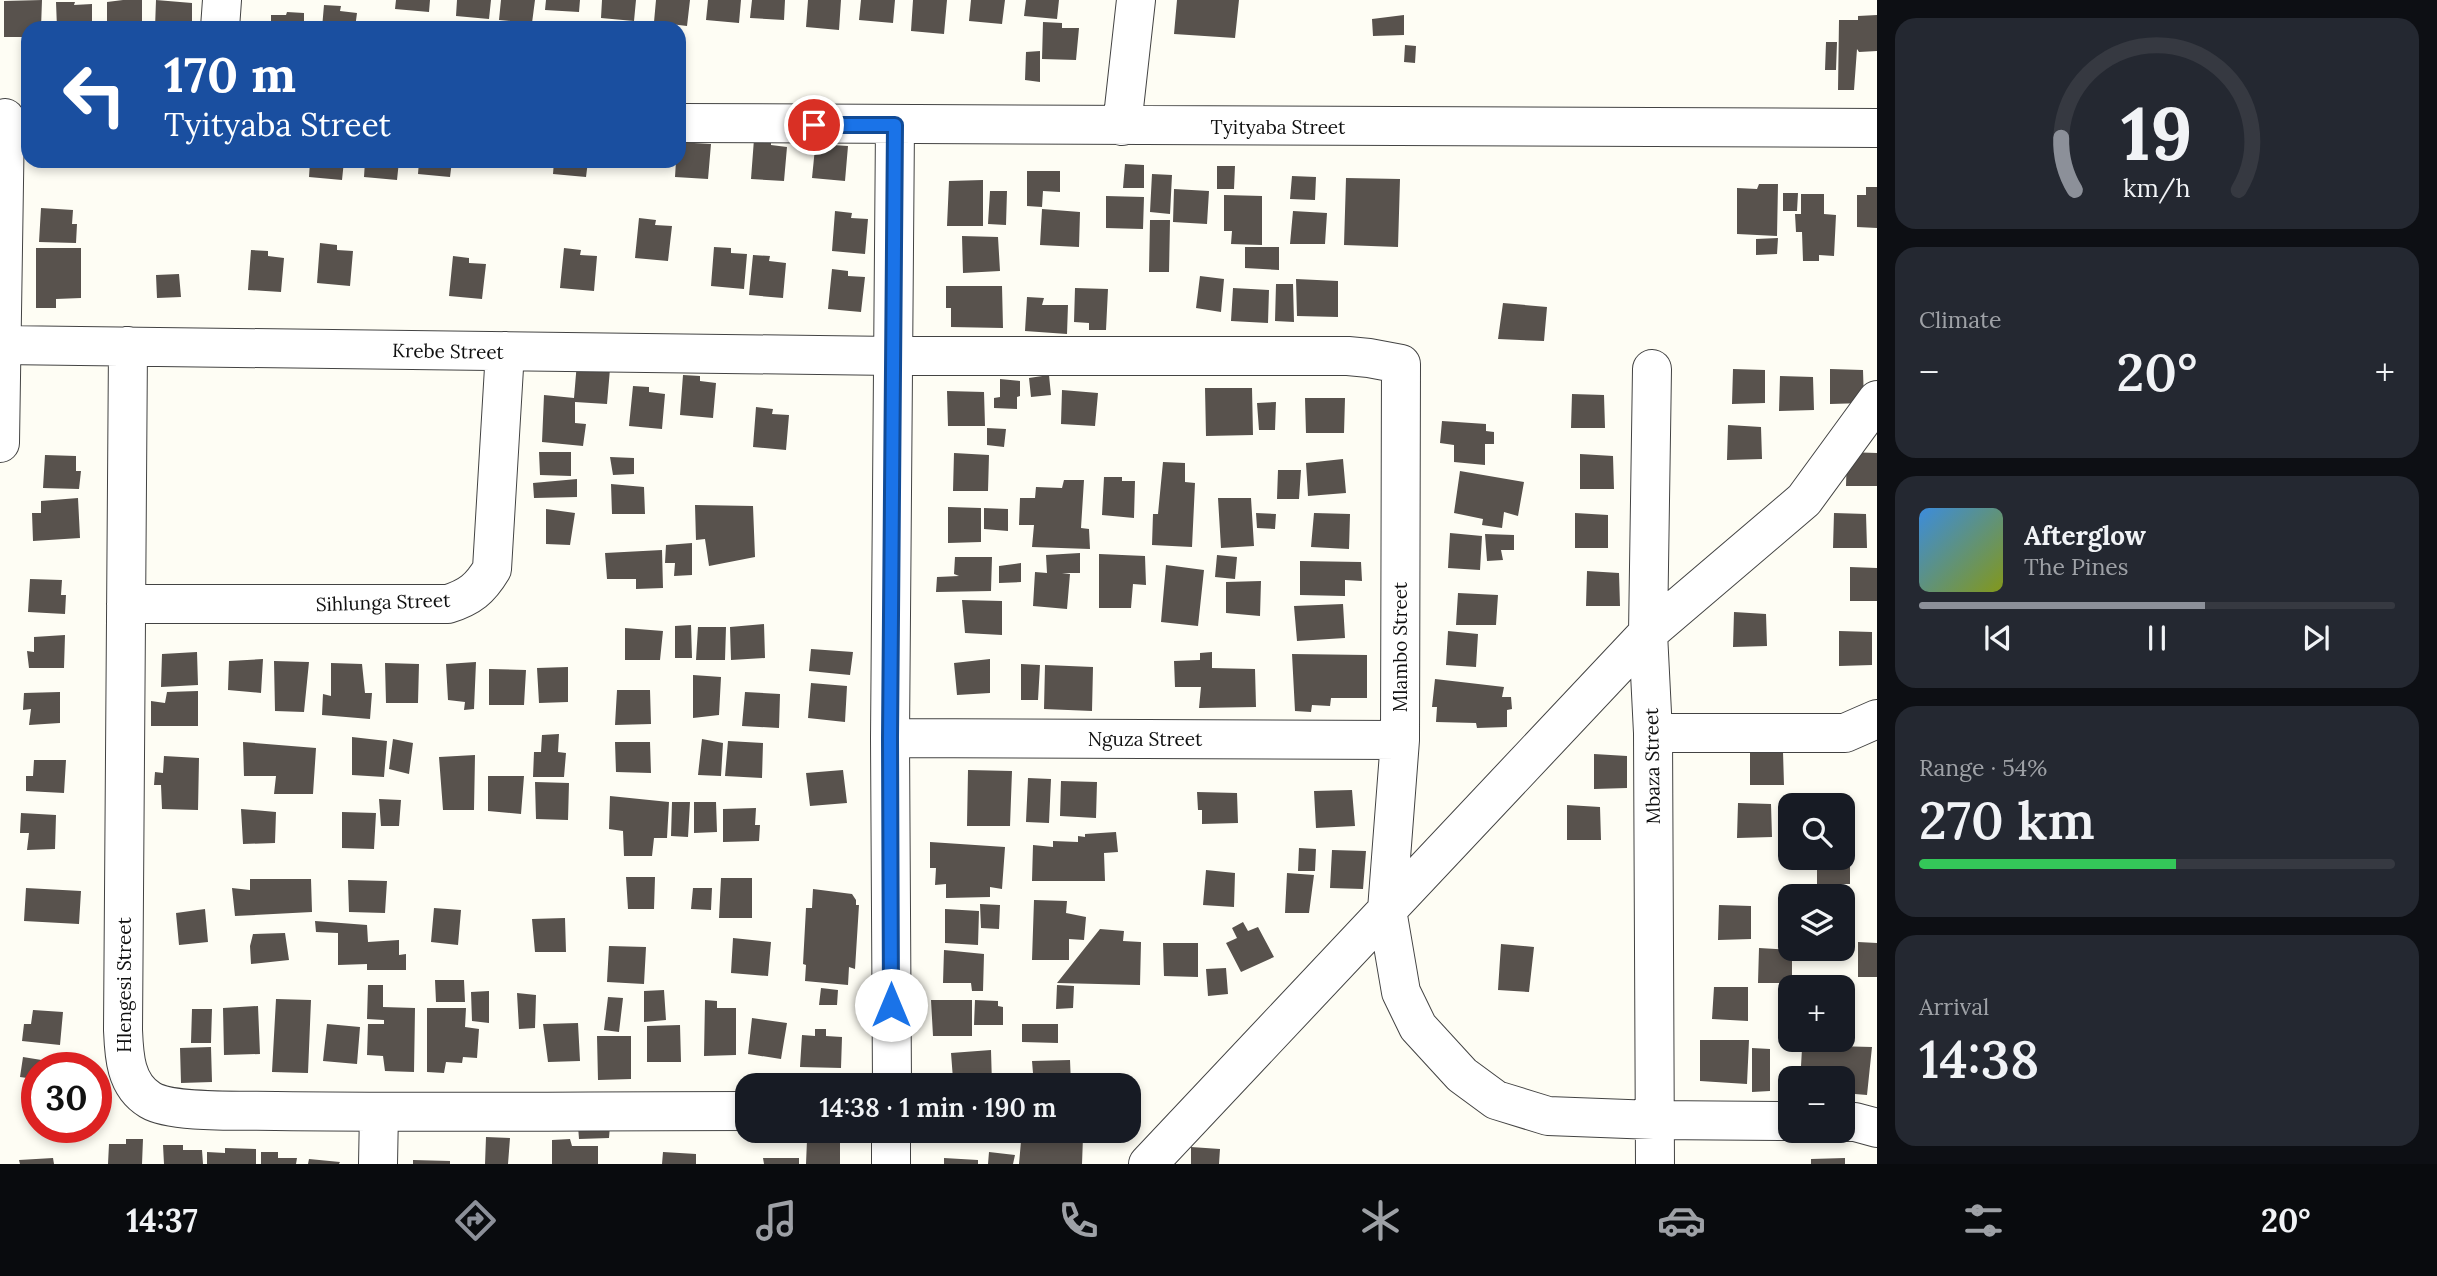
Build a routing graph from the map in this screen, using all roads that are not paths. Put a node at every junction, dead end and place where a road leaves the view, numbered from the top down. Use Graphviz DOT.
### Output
graph roads {
  1 [pos="222,0"];
  2 [pos="1136,0"];
  3 [pos="220,21"];
  4 [pos="11,118"];
  5 [pos="686,123"];
  6 [pos="895,125"];
  7 [pos="1122,126"];
  8 [pos="1877,128"];
  9 [pos="2,345"];
  10 [pos="128,346"];
  11 [pos="505,351"];
  12 [pos="894,356"];
  13 [pos="1652,369"];
  14 [pos="1877,400"];
  15 [pos="0,443"];
  16 [pos="126,604"];
  17 [pos="1648,633"];
  18 [pos="1877,719"];
  19 [pos="1653,733"];
  20 [pos="890,738"];
  21 [pos="1400,740"];
  22 [pos="1387,910"];
  23 [pos="891,1073"];
  24 [pos="735,1111"];
  25 [pos="379,1112"];
  26 [pos="1654,1121"];
  27 [pos="1778,1121"];
  28 [pos="1855,1122"];
  29 [pos="1877,1128"];
  30 [pos="891,1143"];
  31 [pos="378,1164"];
  32 [pos="891,1164"];
  33 [pos="1148,1164"];
  34 [pos="1655,1164"];
  1 -- 3 [label="street"];
  2 -- 7 [label="street"];
  4 -- 9 [label="street"];
  5 -- 6 [label="street, Tyityaba Street"];
  6 -- 7 [label="street, Tyityaba Street"];
  6 -- 12 [label="street"];
  7 -- 8 [label="street, Tyityaba Street"];
  9 -- 10 [label="street, Krebe Street"];
  9 -- 15 [label="street"];
  10 -- 11 [label="street, Krebe Street"];
  10 -- 16 [label="street, Hlengesi Street"];
  11 -- 12 [label="street, Krebe Street"];
  11 -- 16 [label="street, Sihlunga Street"];
  12 -- 20 [label="street"];
  12 -- 21 [label="street, Mlambo Street"];
  13 -- 17 [label="street, Mbaza Street"];
  14 -- 17 [label="street"];
  16 -- 25 [label="street, Hlengesi Street"];
  17 -- 19 [label="street, Mbaza Street"];
  17 -- 22 [label="street"];
  18 -- 19 [label="street"];
  19 -- 26 [label="street, Mbaza Street"];
  20 -- 21 [label="street, Nguza Street"];
  20 -- 23 [label="street"];
  21 -- 22 [label="street, Mlambo Street"];
  22 -- 26 [label="street, Mlambo Street"];
  22 -- 33 [label="street"];
  24 -- 25 [label="street, Hlengesi Street"];
  25 -- 31 [label="street"];
  26 -- 27 [label="street, Mlambo Street"];
  26 -- 34 [label="street, Mbaza Street"];
  28 -- 29 [label="street"];
  30 -- 32 [label="street"];
}
